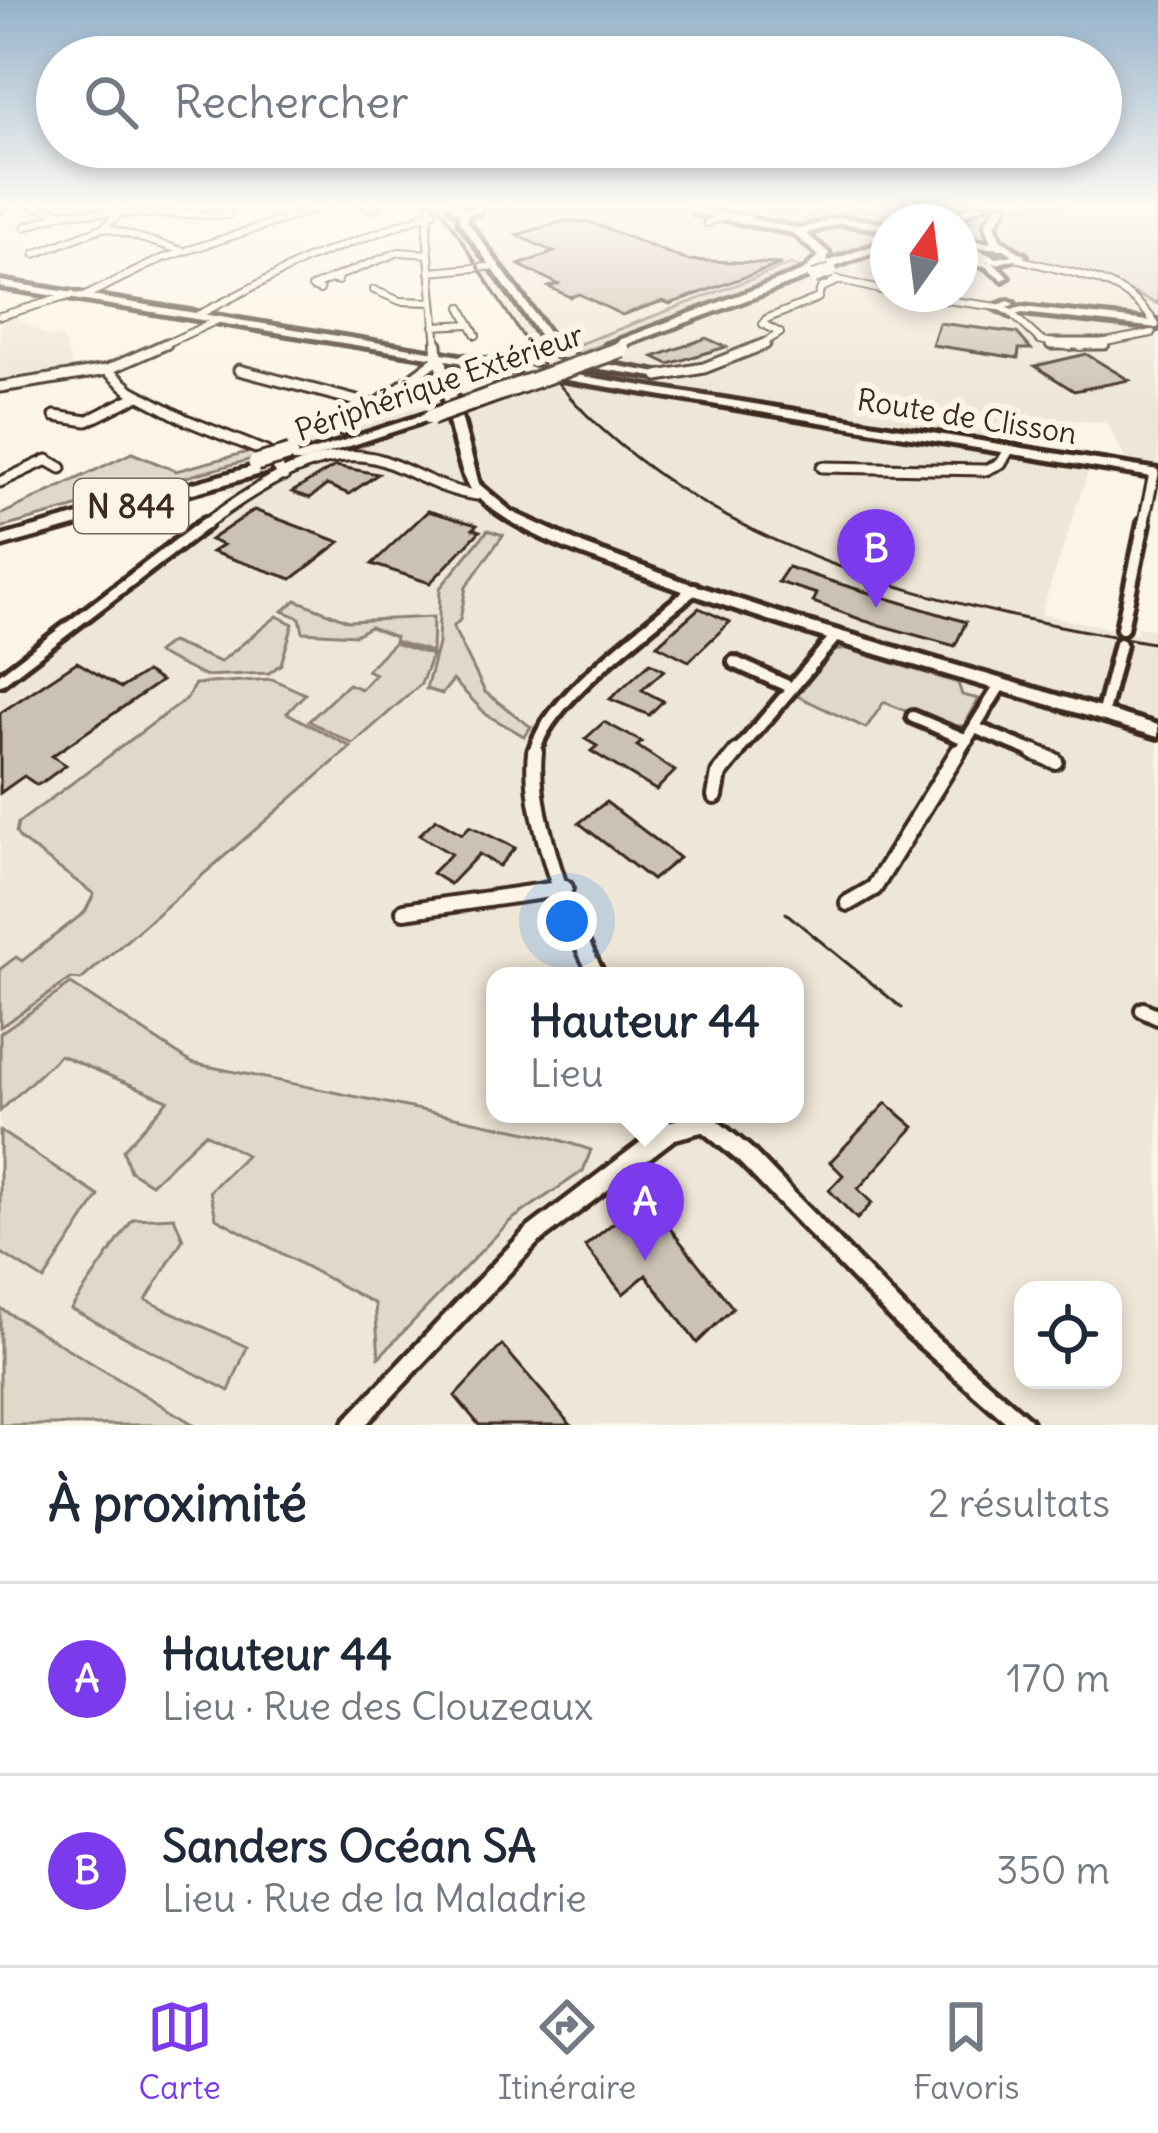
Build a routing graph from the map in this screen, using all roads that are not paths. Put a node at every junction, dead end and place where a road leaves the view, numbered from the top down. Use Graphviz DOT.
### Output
graph roads {
  1 [pos="134,272"];
  2 [pos="283,272"];
  3 [pos="354,272"];
  4 [pos="430,272"];
  5 [pos="436,272"];
  6 [pos="501,272"];
  7 [pos="822,272"];
  8 [pos="825,272"];
  9 [pos="997,272"];
  10 [pos="1002,272"];
  11 [pos="1060,272"];
  12 [pos="818,273"];
  13 [pos="1003,277"];
  14 [pos="0,284"];
  15 [pos="870,287"];
  16 [pos="320,290"];
  17 [pos="374,290"];
  18 [pos="78,296"];
  19 [pos="432,302"];
  20 [pos="978,303"];
  21 [pos="461,307"];
  22 [pos="1010,308"];
  23 [pos="0,316"];
  24 [pos="196,316"];
  25 [pos="220,319"];
  26 [pos="470,324"];
  27 [pos="434,326"];
  28 [pos="1154,329"];
  29 [pos="476,334"];
  30 [pos="617,347"];
  31 [pos="440,355"];
  32 [pos="479,364"];
  33 [pos="107,370"];
  34 [pos="239,370"];
  35 [pos="450,382"];
  36 [pos="0,387"];
  37 [pos="653,387"];
  38 [pos="139,395"];
  39 [pos="376,406"];
  40 [pos="56,416"];
  41 [pos="342,430"];
  42 [pos="987,447"];
  43 [pos="1009,450"];
  44 [pos="822,466"];
  45 [pos="997,466"];
  46 [pos="61,468"];
  47 [pos="1156,474"];
  48 [pos="284,476"];
  49 [pos="0,482"];
  50 [pos="477,494"];
  51 [pos="0,538"];
  52 [pos="694,589"];
  53 [pos="1121,628"];
  54 [pos="836,636"];
  55 [pos="1120,644"];
  56 [pos="734,662"];
  57 [pos="0,680"];
  58 [pos="1001,684"];
  59 [pos="793,688"];
  60 [pos="1103,712"];
  61 [pos="913,717"];
  62 [pos="1158,731"];
  63 [pos="971,734"];
  64 [pos="1054,760"];
  65 [pos="715,796"];
  66 [pos="565,888"];
  67 [pos="848,904"];
  68 [pos="404,910"];
  69 [pos="593,967"];
  70 [pos="689,1123"];
  71 [pos="703,1123"];
  72 [pos="353,1425"];
  73 [pos="1023,1425"];
  1 -- 18 [label="street"];
  2 -- 24 [label="street"];
  3 -- 16 [label="street"];
  4 -- 5 [label="street"];
  4 -- 19 [label="street"];
  6 -- 37 [label="main road"];
  7 -- 12 [label="highway, Périphérique Extérieur / N 844"];
  8 -- 12 [label="highway"];
  9 -- 13 [label="main road"];
  10 -- 13 [label="main road"];
  11 -- 28 [label="street"];
  12 -- 15 [label="street"];
  12 -- 30 [label="highway, Périphérique Extérieur / N 844"];
  12 -- 30 [label="highway, N 844"];
  12 -- 37 [label="street"];
  13 -- 22 [label="main road"];
  14 -- 18 [label="main road, Route de Clisson"];
  17 -- 19 [label="street"];
  18 -- 23 [label="street"];
  18 -- 24 [label="main road, Route de Clisson"];
  19 -- 27 [label="street"];
  20 -- 22 [label="street"];
  21 -- 26 [label="street"];
  22 -- 28 [label="main road"];
  22 -- 28 [label="street"];
  24 -- 25 [label="main road, Route de Clisson"];
  25 -- 31 [label="main road, Route de Clisson"];
  25 -- 33 [label="street"];
  26 -- 27 [label="street"];
  26 -- 29 [label="street"];
  27 -- 31 [label="street"];
  30 -- 51 [label="highway, Périphérique Extérieur / N 844, bridge"];
  31 -- 32 [label="main road, Route de Clisson"];
  31 -- 35 [label="main road"];
  31 -- 37 [label="main road, Route de Clisson"];
  31 -- 39 [label="street"];
  32 -- 35 [label="main road"];
  32 -- 37 [label="main road, Route de Clisson"];
  33 -- 36 [label="street"];
  33 -- 38 [label="street"];
  34 -- 39 [label="street"];
  35 -- 50 [label="main road"];
  37 -- 42 [label="main road, Route de Clisson"];
  38 -- 40 [label="street"];
  38 -- 48 [label="street"];
  39 -- 41 [label="street"];
  42 -- 43 [label="main road, Route de Clisson"];
  42 -- 45 [label="street"];
  43 -- 45 [label="street"];
  43 -- 47 [label="main road, Route de Clisson"];
  44 -- 45 [label="street"];
  46 -- 49 [label="street"];
  47 -- 53 [label="street"];
  48 -- 50 [label="street"];
  48 -- 57 [label="street"];
  50 -- 52 [label="main road"];
  52 -- 54 [label="main road"];
  52 -- 66 [label="street"];
  54 -- 58 [label="main road"];
  54 -- 59 [label="street"];
  55 -- 60 [label="street"];
  56 -- 59 [label="street"];
  58 -- 60 [label="main road"];
  58 -- 63 [label="street"];
  59 -- 65 [label="street"];
  60 -- 62 [label="main road"];
  61 -- 63 [label="street"];
  63 -- 64 [label="street"];
  63 -- 67 [label="street"];
  66 -- 68 [label="street"];
  66 -- 69 [label="street"];
  70 -- 72 [label="street"];
  71 -- 73 [label="street"];
}
